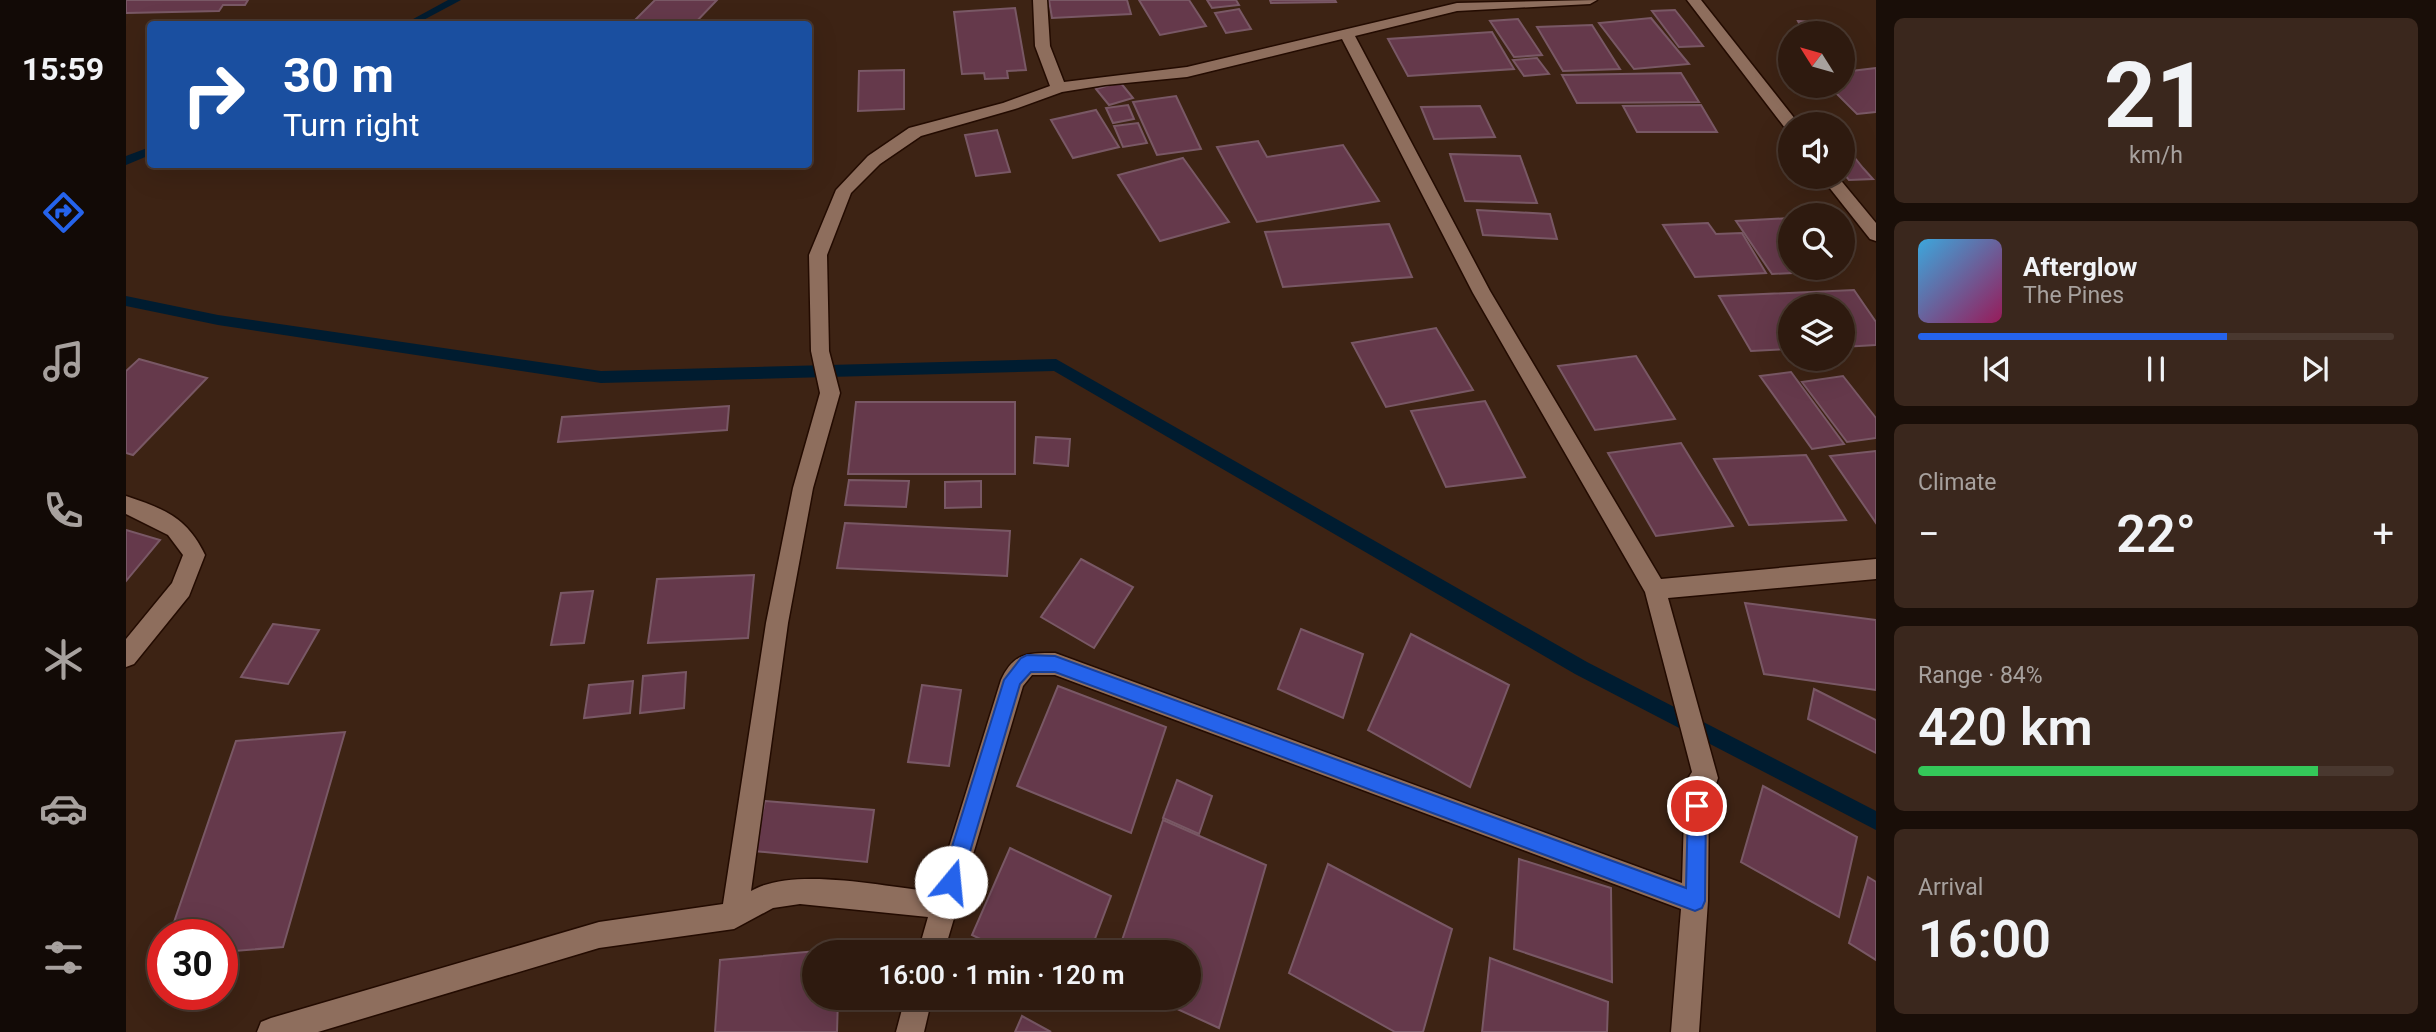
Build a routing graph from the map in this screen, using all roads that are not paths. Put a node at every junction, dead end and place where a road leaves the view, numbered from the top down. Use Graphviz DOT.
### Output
graph roads {
  1 [pos="1040,0"];
  2 [pos="1590,0"];
  3 [pos="1694,0"];
  4 [pos="1347,34"];
  5 [pos="1059,88"];
  6 [pos="1782,112"];
  7 [pos="1839,189"];
  8 [pos="1876,235"];
  9 [pos="126,505"];
  10 [pos="1876,569"];
  11 [pos="1655,589"];
  12 [pos="126,656"];
  13 [pos="1695,901"];
  14 [pos="944,906"];
  15 [pos="734,916"];
  16 [pos="934,940"];
  17 [pos="916,1010"];
  18 [pos="271,1032"];
  19 [pos="910,1032"];
  20 [pos="1685,1032"];
  1 -- 5 [label="street"];
  2 -- 4 [label="street"];
  3 -- 6 [label="street"];
  4 -- 5 [label="street"];
  4 -- 11 [label="street"];
  5 -- 15 [label="street"];
  7 -- 8 [label="street"];
  9 -- 12 [label="street"];
  10 -- 11 [label="street"];
  11 -- 13 [label="street"];
  13 -- 14 [label="street"];
  13 -- 20 [label="street"];
  14 -- 15 [label="street"];
  14 -- 16 [label="street"];
  15 -- 18 [label="street"];
  17 -- 19 [label="street"];
}
